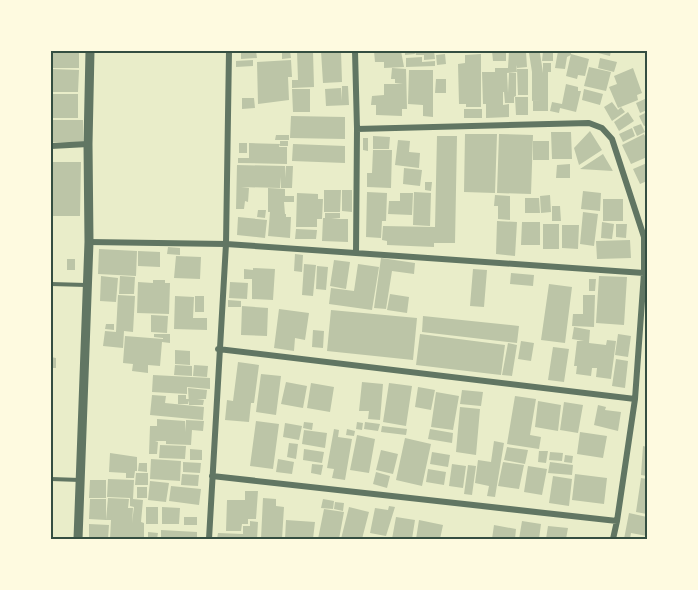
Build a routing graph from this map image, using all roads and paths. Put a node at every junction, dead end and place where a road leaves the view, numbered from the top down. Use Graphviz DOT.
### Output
graph roads {
  1 [pos="90,51"];
  2 [pos="229,51"];
  3 [pos="355,51"];
  4 [pos="357,129"];
  5 [pos="88,144"];
  6 [pos="51,146"];
  7 [pos="89,242"];
  8 [pos="226,244"];
  9 [pos="356,253"];
  10 [pos="644,273"];
  11 [pos="51,284"];
  12 [pos="88,285"];
  13 [pos="639,342"];
  14 [pos="647,343"];
  15 [pos="218,349"];
  16 [pos="635,399"];
  17 [pos="212,476"];
  18 [pos="51,479"];
  19 [pos="81,480"];
  20 [pos="617,521"];
  21 [pos="78,539"];
  22 [pos="209,539"];
  23 [pos="613,539"];
  1 -- 5 [label="street"];
  2 -- 8 [label="street"];
  3 -- 4 [label="street"];
  4 -- 9 [label="street"];
  4 -- 10 [label="street"];
  5 -- 6 [label="street"];
  5 -- 7 [label="street"];
  7 -- 8 [label="street"];
  7 -- 12 [label="street"];
  8 -- 9 [label="street"];
  8 -- 15 [label="street"];
  9 -- 10 [label="street"];
  10 -- 13 [label="street"];
  11 -- 12 [label="lane"];
  12 -- 19 [label="street"];
  13 -- 14 [label="lane"];
  13 -- 16 [label="street"];
  15 -- 16 [label="street"];
  15 -- 17 [label="street"];
  16 -- 20 [label="street"];
  17 -- 20 [label="street"];
  17 -- 22 [label="street"];
  18 -- 19 [label="lane"];
  19 -- 21 [label="street"];
  20 -- 23 [label="street"];
}
